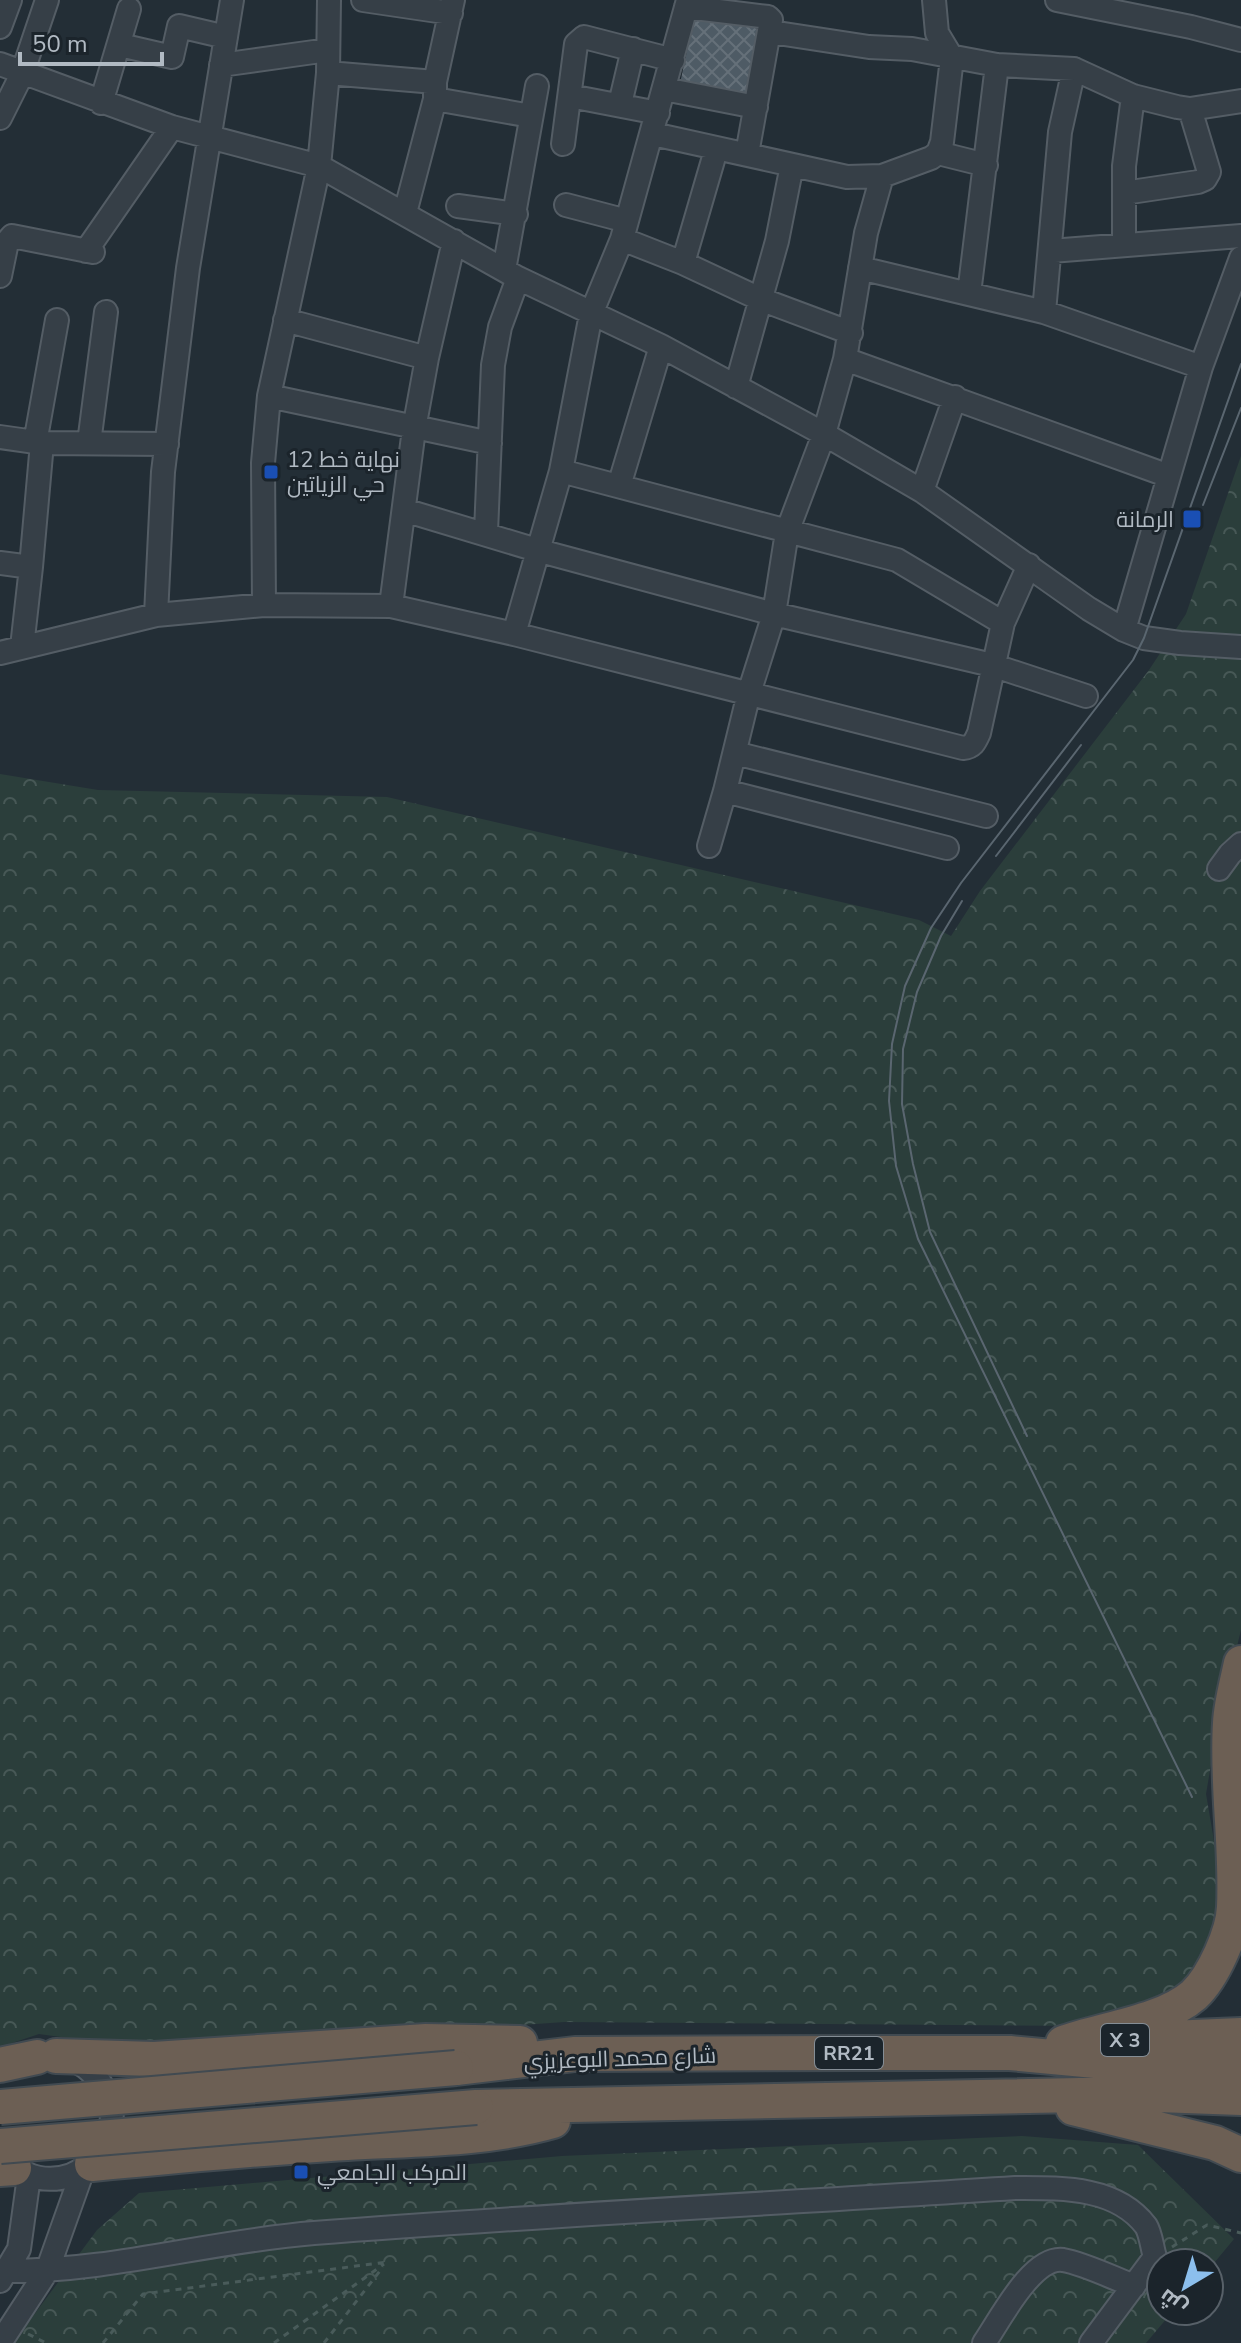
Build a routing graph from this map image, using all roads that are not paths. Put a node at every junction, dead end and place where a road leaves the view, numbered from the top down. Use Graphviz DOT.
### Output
graph roads {
  1 [pos="10,0"];
  2 [pos="47,0"];
  3 [pos="232,0"];
  4 [pos="329,0"];
  5 [pos="363,0"];
  6 [pos="934,0"];
  7 [pos="1057,0"];
  8 [pos="687,4"];
  9 [pos="452,7"];
  10 [pos="129,9"];
  11 [pos="0,27"];
  12 [pos="771,32"];
  13 [pos="226,37"];
  14 [pos="1241,40"];
  15 [pos="120,45"];
  16 [pos="633,49"];
  17 [pos="328,50"];
  18 [pos="952,58"];
  19 [pos="673,60"];
  20 [pos="0,64"];
  21 [pos="221,65"];
  22 [pos="997,65"];
  23 [pos="1074,69"];
  24 [pos="328,73"];
  25 [pos="22,74"];
  26 [pos="537,86"];
  27 [pos="664,89"];
  28 [pos="435,90"];
  29 [pos="1133,96"];
  30 [pos="1241,101"];
  31 [pos="101,103"];
  32 [pos="620,104"];
  33 [pos="568,106"];
  34 [pos="756,107"];
  35 [pos="1190,109"];
  36 [pos="531,113"];
  37 [pos="0,118"];
  38 [pos="655,124"];
  39 [pos="172,127"];
  40 [pos="212,137"];
  41 [pos="563,144"];
  42 [pos="716,150"];
  43 [pos="938,153"];
  44 [pos="747,154"];
  45 [pos="792,165"];
  46 [pos="986,165"];
  47 [pos="319,166"];
  48 [pos="882,176"];
  49 [pos="1124,193"];
  50 [pos="566,205"];
  51 [pos="458,206"];
  52 [pos="405,213"];
  53 [pos="516,214"];
  54 [pos="625,230"];
  55 [pos="1241,236"];
  56 [pos="454,241"];
  57 [pos="1124,244"];
  58 [pos="1051,251"];
  59 [pos="1241,258"];
  60 [pos="683,263"];
  61 [pos="860,268"];
  62 [pos="511,274"];
  63 [pos="0,276"];
  64 [pos="969,294"];
  65 [pos="760,299"];
  66 [pos="106,312"];
  67 [pos="1044,312"];
  68 [pos="591,314"];
  69 [pos="57,320"];
  70 [pos="285,320"];
  71 [pos="851,333"];
  72 [pos="661,346"];
  73 [pos="427,358"];
  74 [pos="845,359"];
  75 [pos="1201,367"];
  76 [pos="736,387"];
  77 [pos="269,396"];
  78 [pos="955,397"];
  79 [pos="414,429"];
  80 [pos="824,434"];
  81 [pos="0,437"];
  82 [pos="38,443"];
  83 [pos="89,443"];
  84 [pos="490,443"];
  85 [pos="167,444"];
  86 [pos="561,471"];
  87 [pos="1169,476"];
  88 [pos="619,486"];
  89 [pos="922,491"];
  90 [pos="404,510"];
  91 [pos="486,532"];
  92 [pos="787,532"];
  93 [pos="540,551"];
  94 [pos="0,563"];
  95 [pos="1029,565"];
  96 [pos="31,567"];
  97 [pos="264,605"];
  98 [pos="391,606"];
  99 [pos="774,614"];
  100 [pos="156,615"];
  101 [pos="1003,623"];
  102 [pos="1124,630"];
  103 [pos="514,634"];
  104 [pos="1241,647"];
  105 [pos="11,650"];
  106 [pos="992,665"];
  107 [pos="749,693"];
  108 [pos="1086,696"];
  109 [pos="735,753"];
  110 [pos="725,791"];
  111 [pos="986,816"];
  112 [pos="1241,844"];
  113 [pos="709,846"];
  114 [pos="947,848"];
  115 [pos="1219,869"];
  116 [pos="1241,1663"];
  117 [pos="1241,2035"];
  118 [pos="1063,2043"];
  119 [pos="1010,2053"];
  120 [pos="575,2054"];
  121 [pos="46,2056"];
  122 [pos="0,2065"];
  123 [pos="1241,2066"];
  124 [pos="0,2082"];
  125 [pos="1022,2096"];
  126 [pos="1241,2098"];
  127 [pos="589,2106"];
  128 [pos="0,2107"];
  129 [pos="1241,2155"];
  130 [pos="9,2162"];
  131 [pos="87,2167"];
  132 [pos="47,2271"];
  133 [pos="4,2276"];
  134 [pos="1134,2286"];
  135 [pos="0,2343"];
  136 [pos="984,2343"];
  137 [pos="1091,2343"];
  1 -- 11 [label="street"];
  2 -- 25 [label="street"];
  3 -- 13 [label="street"];
  4 -- 17 [label="street"];
  5 -- 9 [label="street"];
  6 -- 18 [label="street"];
  7 -- 14 [label="street"];
  8 -- 12 [label="street"];
  8 -- 19 [label="street"];
  9 -- 28 [label="street"];
  10 -- 15 [label="street"];
  12 -- 18 [label="street"];
  12 -- 34 [label="street"];
  13 -- 15 [label="street"];
  13 -- 21 [label="street"];
  15 -- 31 [label="street"];
  16 -- 19 [label="street"];
  16 -- 32 [label="street"];
  16 -- 33 [label="street"];
  17 -- 21 [label="street"];
  17 -- 24 [label="street"];
  18 -- 22 [label="street"];
  18 -- 43 [label="street"];
  19 -- 27 [label="street"];
  20 -- 25 [label="street"];
  21 -- 40 [label="street"];
  22 -- 23 [label="street"];
  22 -- 46 [label="street"];
  23 -- 29 [label="street"];
  23 -- 58 [label="street"];
  24 -- 28 [label="street"];
  24 -- 47 [label="street"];
  25 -- 31 [label="street"];
  25 -- 37 [label="street"];
  26 -- 36 [label="street"];
  27 -- 34 [label="street"];
  27 -- 38 [label="street"];
  28 -- 36 [label="street"];
  28 -- 52 [label="street"];
  29 -- 35 [label="street"];
  29 -- 49 [label="street"];
  30 -- 35 [label="street"];
  31 -- 39 [label="street"];
  32 -- 33 [label="street"];
  32 -- 38 [label="street"];
  33 -- 36 [label="street"];
  33 -- 41 [label="street"];
  34 -- 44 [label="street"];
  35 -- 49 [label="street"];
  36 -- 53 [label="street"];
  38 -- 42 [label="street"];
  38 -- 54 [label="street"];
  39 -- 40 [label="street"];
  39 -- 63 [label="street"];
  40 -- 47 [label="street"];
  40 -- 85 [label="street"];
  42 -- 44 [label="street"];
  42 -- 60 [label="street"];
  43 -- 46 [label="street"];
  43 -- 48 [label="street"];
  44 -- 45 [label="street"];
  45 -- 48 [label="street"];
  45 -- 65 [label="street"];
  46 -- 64 [label="street"];
  47 -- 52 [label="street"];
  47 -- 70 [label="street"];
  48 -- 61 [label="street"];
  49 -- 57 [label="street"];
  50 -- 54 [label="street"];
  51 -- 53 [label="street"];
  52 -- 56 [label="street"];
  53 -- 62 [label="street"];
  54 -- 60 [label="street"];
  54 -- 68 [label="street"];
  55 -- 57 [label="street"];
  56 -- 62 [label="street"];
  56 -- 73 [label="street"];
  57 -- 58 [label="street"];
  58 -- 67 [label="street"];
  59 -- 75 [label="street"];
  60 -- 65 [label="street"];
  61 -- 64 [label="street"];
  61 -- 71 [label="street"];
  62 -- 68 [label="street"];
  62 -- 84 [label="street"];
  64 -- 67 [label="street"];
  65 -- 71 [label="street"];
  65 -- 76 [label="street"];
  66 -- 83 [label="street"];
  67 -- 75 [label="street"];
  68 -- 72 [label="street"];
  68 -- 86 [label="street"];
  69 -- 82 [label="street"];
  70 -- 73 [label="street"];
  70 -- 77 [label="street"];
  71 -- 74 [label="street"];
  72 -- 76 [label="street"];
  72 -- 88 [label="street"];
  73 -- 79 [label="street"];
  74 -- 78 [label="street"];
  74 -- 80 [label="street"];
  75 -- 87 [label="street"];
  76 -- 80 [label="street"];
  77 -- 79 [label="street"];
  77 -- 97 [label="street"];
  78 -- 87 [label="street"];
  78 -- 89 [label="street"];
  79 -- 84 [label="street"];
  79 -- 90 [label="street"];
  80 -- 89 [label="street"];
  80 -- 92 [label="street"];
  81 -- 82 [label="street"];
  82 -- 83 [label="street"];
  82 -- 96 [label="street"];
  83 -- 85 [label="street"];
  84 -- 91 [label="street"];
  85 -- 100 [label="street"];
  86 -- 88 [label="street"];
  86 -- 93 [label="street"];
  87 -- 102 [label="street"];
  88 -- 92 [label="street"];
  89 -- 95 [label="street"];
  90 -- 91 [label="street"];
  90 -- 98 [label="street"];
  91 -- 93 [label="street"];
  92 -- 99 [label="street"];
  92 -- 101 [label="street"];
  93 -- 99 [label="street"];
  93 -- 103 [label="street"];
  94 -- 96 [label="street"];
  95 -- 101 [label="street"];
  95 -- 102 [label="street"];
  96 -- 105 [label="street"];
  97 -- 98 [label="street"];
  97 -- 100 [label="street"];
  98 -- 103 [label="street"];
  99 -- 106 [label="street"];
  99 -- 107 [label="street"];
  100 -- 105 [label="street"];
  101 -- 106 [label="street"];
  102 -- 104 [label="street"];
  103 -- 107 [label="street"];
  106 -- 107 [label="street"];
  106 -- 108 [label="street"];
  107 -- 109 [label="street"];
  109 -- 110 [label="street"];
  109 -- 111 [label="street"];
  110 -- 113 [label="street"];
  110 -- 114 [label="street"];
  112 -- 115 [label="street"];
  116 -- 118 [label="highway"];
  117 -- 118 [label="highway, X 3"];
  118 -- 119 [label="highway, X 3"];
  119 -- 120 [label="highway, شارع محمد البوعزيزي / RR21"];
  119 -- 123 [label="highway, شارع محمد البوعزيزي / RR21"];
  120 -- 121 [label="highway"];
  120 -- 128 [label="highway, شارع محمد البوعزيزي / RR21, bridge"];
  121 -- 122 [label="highway"];
  121 -- 124 [label="street"];
  121 -- 131 [label="street"];
  125 -- 126 [label="highway, شارع محمد البوعزيزي / RR21"];
  125 -- 127 [label="highway, شارع محمد البوعزيزي / RR21"];
  125 -- 129 [label="highway"];
  127 -- 130 [label="highway, شارع محمد البوعزيزي / RR21, bridge"];
  127 -- 131 [label="highway"];
  130 -- 131 [label="street"];
  130 -- 133 [label="street"];
  131 -- 132 [label="street"];
  132 -- 133 [label="street"];
  132 -- 134 [label="street"];
  132 -- 135 [label="street"];
  134 -- 136 [label="street"];
  134 -- 137 [label="street"];
}
